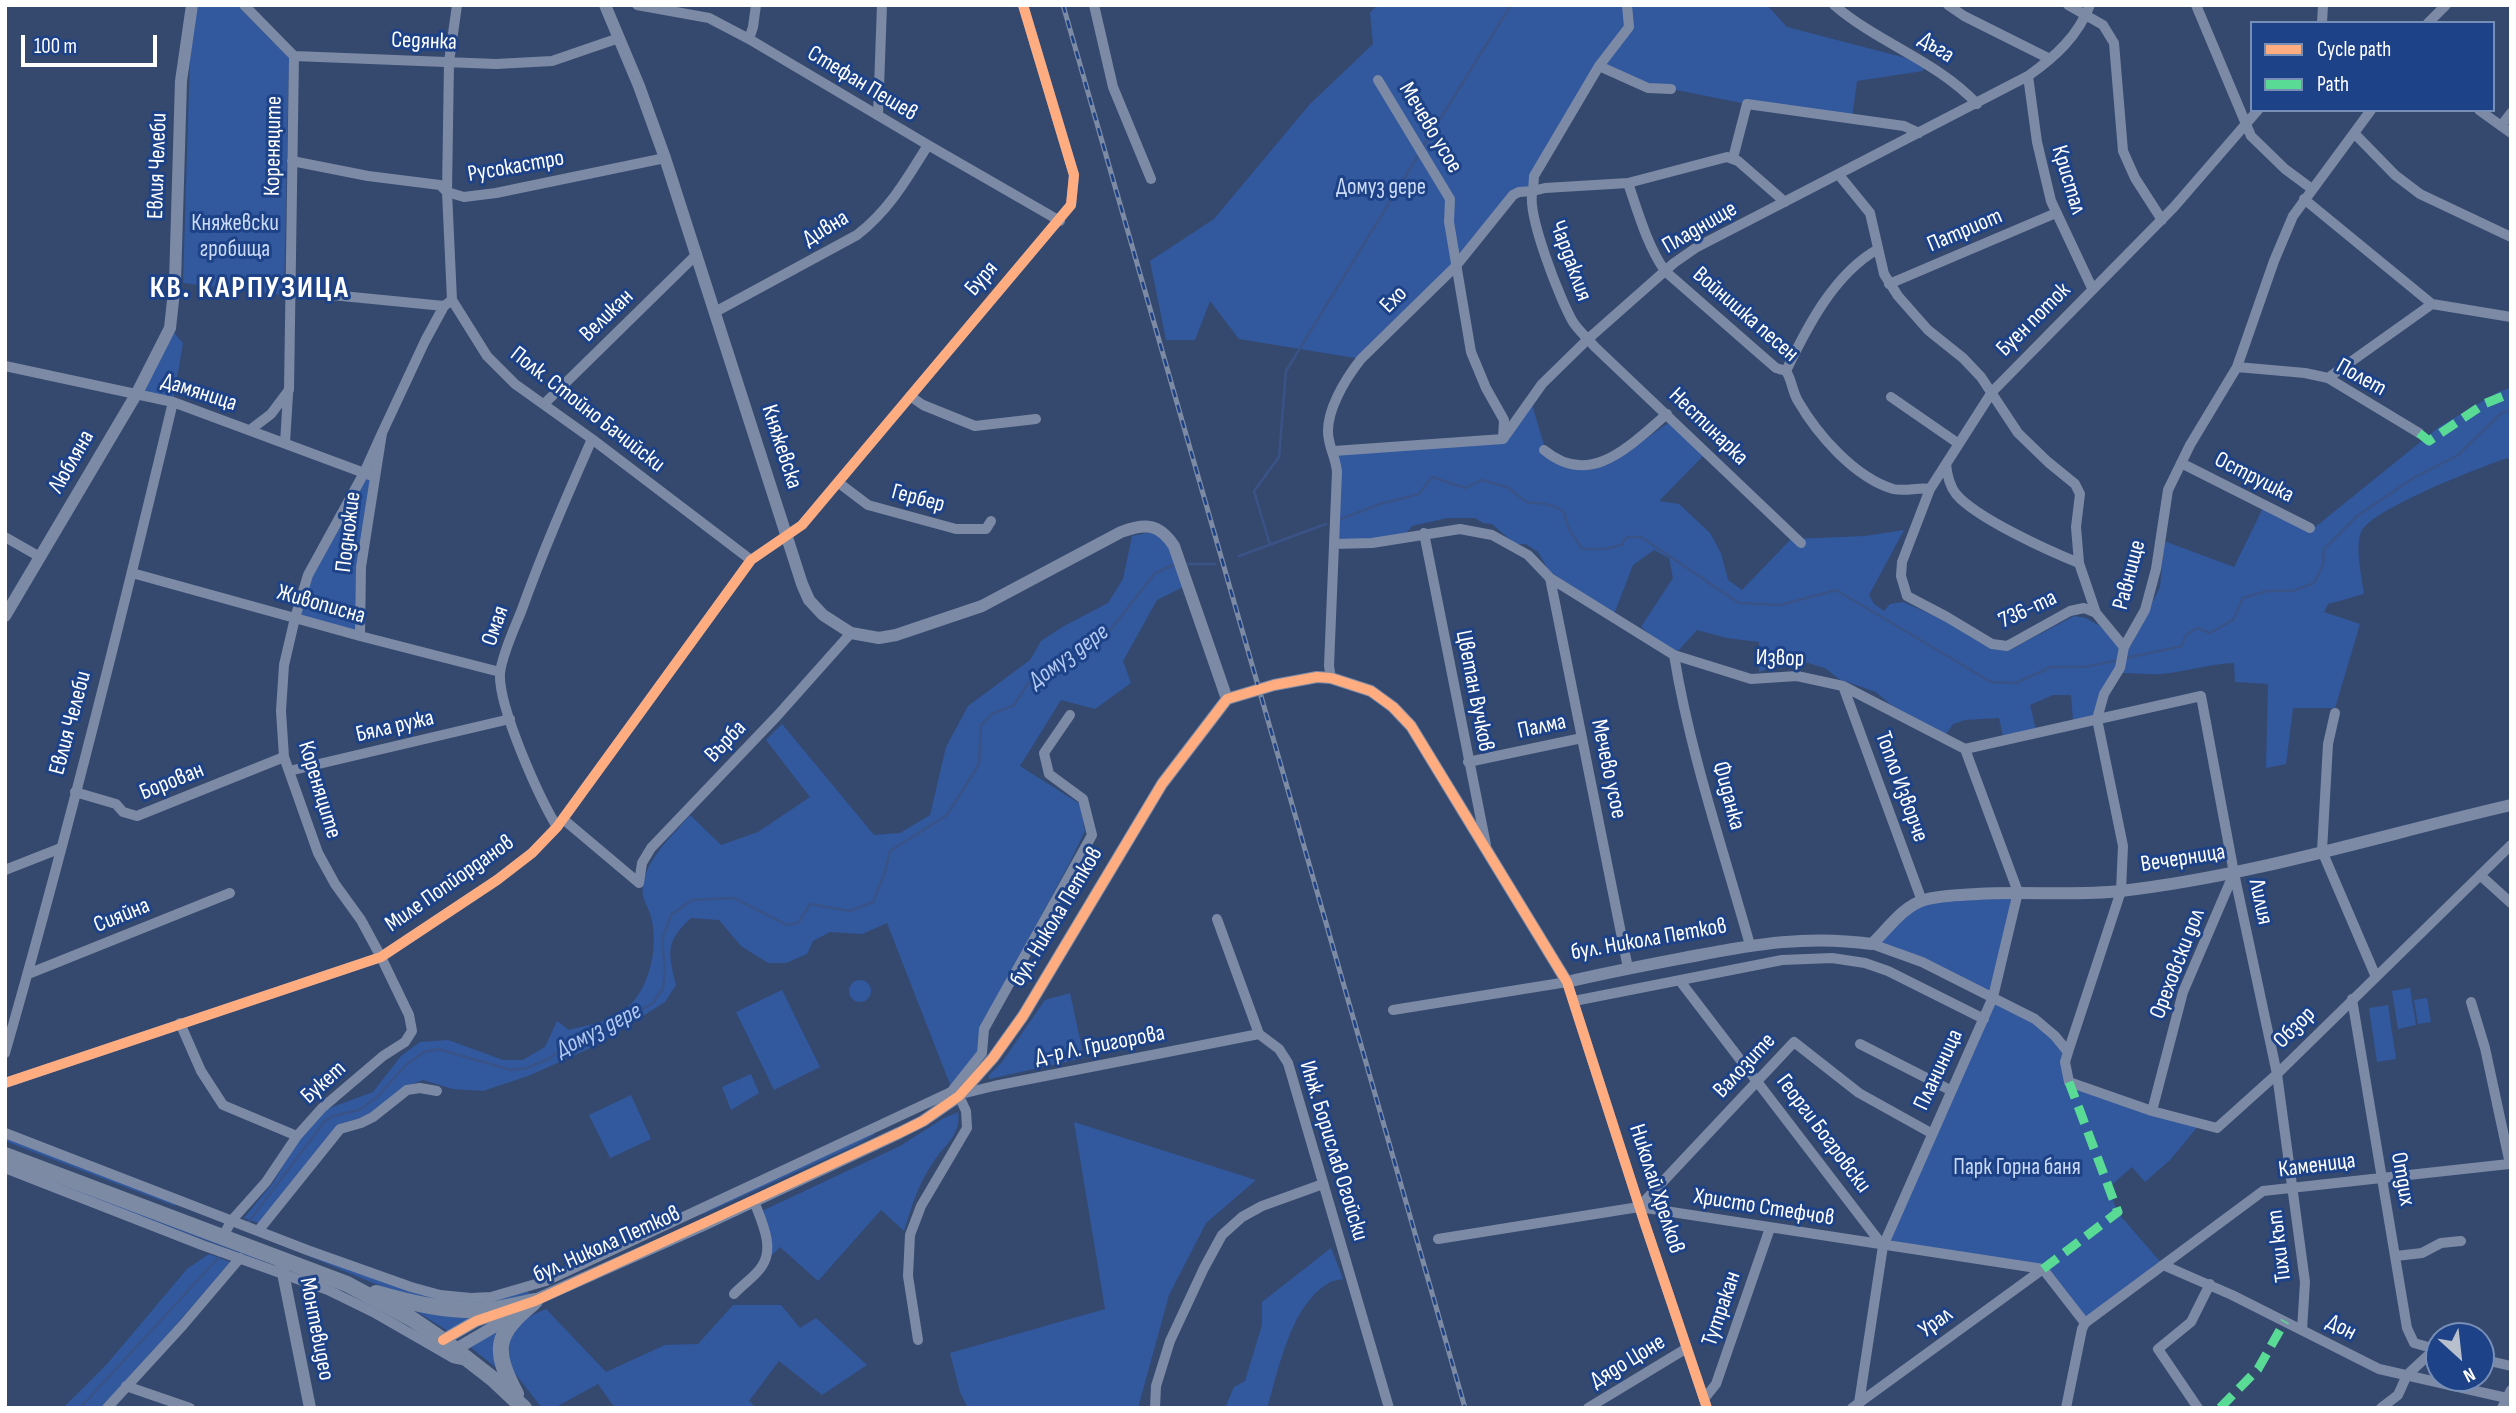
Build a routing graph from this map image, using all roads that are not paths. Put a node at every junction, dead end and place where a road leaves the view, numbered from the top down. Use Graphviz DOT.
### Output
graph roads {
  1 [pos="192,5"];
  2 [pos="244,5"];
  3 [pos="457,5"];
  4 [pos="605,5"];
  5 [pos="637,5"];
  6 [pos="756,5"];
  7 [pos="882,5"];
  8 [pos="1023,5"];
  9 [pos="1094,5"];
  10 [pos="1627,5"];
  11 [pos="1835,5"];
  12 [pos="1948,5"];
  13 [pos="2068,5"];
  14 [pos="2196,5"];
  15 [pos="2446,5"];
  16 [pos="656,6"];
  17 [pos="2088,10"];
  18 [pos="2430,21"];
  19 [pos="619,38"];
  20 [pos="748,39"];
  21 [pos="294,56"];
  22 [pos="2050,59"];
  23 [pos="449,62"];
  24 [pos="1599,66"];
  25 [pos="2028,76"];
  26 [pos="1378,80"];
  27 [pos="1671,89"];
  28 [pos="1977,104"];
  29 [pos="2256,112"];
  30 [pos="2370,112"];
  31 [pos="2482,112"];
  32 [pos="2511,113"];
  33 [pos="878,116"];
  34 [pos="2245,125"];
  35 [pos="2501,126"];
  36 [pos="1919,133"];
  37 [pos="2511,133"];
  38 [pos="2355,134"];
  39 [pos="928,145"];
  40 [pos="665,158"];
  41 [pos="1732,158"];
  42 [pos="292,162"];
  43 [pos="1839,175"];
  44 [pos="1151,179"];
  45 [pos="1628,183"];
  46 [pos="2312,189"];
  47 [pos="1533,191"];
  48 [pos="447,192"];
  49 [pos="2304,199"];
  50 [pos="1786,202"];
  51 [pos="2056,213"];
  52 [pos="2162,219"];
  53 [pos="1059,220"];
  54 [pos="2511,237"];
  55 [pos="1878,249"];
  56 [pos="697,254"];
  57 [pos="1455,267"];
  58 [pos="1665,271"];
  59 [pos="1889,284"];
  60 [pos="2092,288"];
  61 [pos="291,291"];
  62 [pos="448,303"];
  63 [pos="2432,304"];
  64 [pos="715,312"];
  65 [pos="2511,317"];
  66 [pos="170,328"];
  67 [pos="1588,339"];
  68 [pos="5,366"];
  69 [pos="2237,367"];
  70 [pos="1786,371"];
  71 [pos="2328,378"];
  72 [pos="289,390"];
  73 [pos="1992,392"];
  74 [pos="137,393"];
  75 [pos="910,396"];
  76 [pos="1891,397"];
  77 [pos="173,401"];
  78 [pos="544,404"];
  79 [pos="1667,414"];
  80 [pos="1036,419"];
  81 [pos="250,430"];
  82 [pos="382,433"];
  83 [pos="2419,433"];
  84 [pos="592,439"];
  85 [pos="1503,439"];
  86 [pos="285,443"];
  87 [pos="1959,443"];
  88 [pos="1544,450"];
  89 [pos="1334,451"];
  90 [pos="1946,463"];
  91 [pos="2181,463"];
  92 [pos="364,473"];
  93 [pos="375,477"];
  94 [pos="839,483"];
  95 [pos="1930,489"];
  96 [pos="992,521"];
  97 [pos="2310,528"];
  98 [pos="1424,533"];
  99 [pos="788,535"];
  100 [pos="5,537"];
  101 [pos="1801,543"];
  102 [pos="1334,544"];
  103 [pos="40,557"];
  104 [pos="751,560"];
  105 [pos="2079,563"];
  106 [pos="132,573"];
  107 [pos="1550,578"];
  108 [pos="1905,594"];
  109 [pos="2096,613"];
  110 [pos="5,616"];
  111 [pos="295,618"];
  112 [pos="851,633"];
  113 [pos="360,636"];
  114 [pos="2124,647"];
  115 [pos="1674,655"];
  116 [pos="500,672"];
  117 [pos="1331,678"];
  118 [pos="1843,686"];
  119 [pos="1227,699"];
  120 [pos="2334,713"];
  121 [pos="1070,715"];
  122 [pos="510,719"];
  123 [pos="2097,719"];
  124 [pos="1582,738"];
  125 [pos="1965,749"];
  126 [pos="284,757"];
  127 [pos="1468,762"];
  128 [pos="289,771"];
  129 [pos="75,792"];
  130 [pos="2511,805"];
  131 [pos="560,823"];
  132 [pos="2511,845"];
  133 [pos="61,848"];
  134 [pos="2322,851"];
  135 [pos="1489,856"];
  136 [pos="5,870"];
  137 [pos="2234,873"];
  138 [pos="2480,875"];
  139 [pos="2121,891"];
  140 [pos="2018,892"];
  141 [pos="230,893"];
  142 [pos="1922,901"];
  143 [pos="2511,903"];
  144 [pos="1217,919"];
  145 [pos="1871,944"];
  146 [pos="1750,945"];
  147 [pos="381,957"];
  148 [pos="1628,968"];
  149 [pos="28,974"];
  150 [pos="2376,976"];
  151 [pos="1680,981"];
  152 [pos="1567,982"];
  153 [pos="1993,997"];
  154 [pos="2352,999"];
  155 [pos="1574,1001"];
  156 [pos="2471,1002"];
  157 [pos="1393,1010"];
  158 [pos="1984,1019"];
  159 [pos="180,1023"];
  160 [pos="1259,1034"];
  161 [pos="1860,1044"];
  162 [pos="2067,1052"];
  163 [pos="5,1053"];
  164 [pos="2277,1074"];
  165 [pos="1758,1080"];
  166 [pos="5,1083"];
  167 [pos="1950,1090"];
  168 [pos="437,1091"];
  169 [pos="955,1094"];
  170 [pos="2152,1111"];
  171 [pos="5,1133"];
  172 [pos="1931,1133"];
  173 [pos="297,1136"];
  174 [pos="5,1155"];
  175 [pos="2510,1163"];
  176 [pos="5,1168"];
  177 [pos="2382,1177"];
  178 [pos="1324,1184"];
  179 [pos="2292,1188"];
  180 [pos="754,1201"];
  181 [pos="1639,1207"];
  182 [pos="233,1221"];
  183 [pos="1770,1228"];
  184 [pos="257,1231"];
  185 [pos="1438,1239"];
  186 [pos="2461,1241"];
  187 [pos="218,1242"];
  188 [pos="1883,1246"];
  189 [pos="240,1253"];
  190 [pos="2396,1256"];
  191 [pos="2163,1265"];
  192 [pos="282,1266"];
  193 [pos="2043,1269"];
  194 [pos="347,1284"];
  195 [pos="2210,1284"];
  196 [pos="734,1294"];
  197 [pos="535,1301"];
  198 [pos="2085,1322"];
  199 [pos="2302,1330"];
  200 [pos="918,1340"];
  201 [pos="449,1345"];
  202 [pos="2425,1346"];
  203 [pos="1687,1349"];
  204 [pos="2425,1360"];
  205 [pos="471,1361"];
  206 [pos="2407,1375"];
  207 [pos="127,1386"];
  208 [pos="2508,1399"];
  209 [pos="1706,1403"];
  210 [pos="1858,1406"];
  211 [pos="523,1407"];
  212 [pos="107,1408"];
  213 [pos="190,1408"];
  214 [pos="310,1408"];
  215 [pos="1155,1408"];
  216 [pos="1389,1408"];
  217 [pos="1588,1408"];
  218 [pos="2066,1408"];
  219 [pos="2198,1408"];
  220 [pos="2381,1408"];
  1 -- 66 [label="street, Евлия Челеби"];
  2 -- 21 [label="street"];
  3 -- 23 [label="street, Полк. Стойно Бачийски"];
  4 -- 19 [label="street, Княжевска"];
  5 -- 16 [label="street, Стефан Пешев"];
  6 -- 20 [label="street"];
  7 -- 33 [label="street"];
  8 -- 53 [label="street, Буря"];
  9 -- 44 [label="street"];
  10 -- 24 [label="street"];
  11 -- 28 [label="street, Дъга"];
  12 -- 22 [label="street"];
  13 -- 17 [label="street"];
  14 -- 34 [label="street"];
  15 -- 18 [label="street"];
  16 -- 20 [label="street, Стефан Пешев"];
  17 -- 22 [label="street, Пладнище"];
  17 -- 52 [label="street"];
  19 -- 23 [label="street, Седянка"];
  19 -- 40 [label="street, Княжевска"];
  20 -- 33 [label="street, Стефан Пешев"];
  21 -- 23 [label="street, Седянка"];
  21 -- 42 [label="street, Кореняците"];
  22 -- 25 [label="street, Пладнище"];
  23 -- 48 [label="street, Полк. Стойно Бачийски"];
  24 -- 27 [label="street"];
  24 -- 47 [label="street"];
  25 -- 28 [label="street, Пладнище"];
  25 -- 51 [label="street, Кристал"];
  26 -- 57 [label="street, Мечево усое"];
  28 -- 36 [label="street, Пладнище"];
  29 -- 34 [label="street, Буен поток"];
  30 -- 38 [label="street, Равнище"];
  31 -- 35 [label="street"];
  32 -- 35 [label="street"];
  33 -- 39 [label="street, Стефан Пешев"];
  34 -- 46 [label="street"];
  34 -- 52 [label="street, Буен поток"];
  35 -- 37 [label="street"];
  36 -- 41 [label="street"];
  36 -- 43 [label="street, Пладнище"];
  38 -- 46 [label="street, Равнище"];
  38 -- 54 [label="street"];
  39 -- 53 [label="street, Стефан Пешев"];
  39 -- 64 [label="street, Дивна"];
  40 -- 48 [label="street, Русокастро"];
  40 -- 56 [label="street, Княжевска"];
  41 -- 45 [label="street"];
  41 -- 50 [label="street"];
  42 -- 48 [label="street, Русокастро"];
  42 -- 61 [label="street, Кореняците"];
  43 -- 50 [label="street, Пладнище"];
  43 -- 55 [label="street"];
  45 -- 47 [label="street"];
  45 -- 58 [label="street, Войнишка песен"];
  46 -- 49 [label="street, Равнище"];
  47 -- 57 [label="street, Ехо"];
  47 -- 67 [label="street, Чардаклия"];
  48 -- 62 [label="street, Полк. Стойно Бачийски"];
  49 -- 63 [label="street"];
  49 -- 69 [label="street, Равнище"];
  50 -- 58 [label="street, Пладнище"];
  51 -- 59 [label="street, Патриот"];
  51 -- 60 [label="street, Кристал"];
  52 -- 60 [label="street, Буен поток"];
  53 -- 75 [label="street, Буря"];
  55 -- 59 [label="street"];
  55 -- 70 [label="street"];
  56 -- 64 [label="street, Княжевска"];
  56 -- 78 [label="street, Великан"];
  57 -- 85 [label="street, Мечево усое"];
  57 -- 89 [label="street, Ехо"];
  58 -- 67 [label="street, Пладнище"];
  58 -- 70 [label="street, Войнишка песен"];
  59 -- 73 [label="street"];
  60 -- 73 [label="street, Буен поток"];
  61 -- 62 [label="street"];
  61 -- 72 [label="street, Кореняците"];
  62 -- 78 [label="street, Полк. Стойно Бачийски"];
  62 -- 82 [label="street, Подножие"];
  63 -- 65 [label="street"];
  63 -- 71 [label="street"];
  64 -- 99 [label="street, Княжевска"];
  66 -- 74 [label="street, Любляна"];
  67 -- 79 [label="street, Нестинарка"];
  67 -- 85 [label="street, Пладнище"];
  68 -- 74 [label="street, Дамяница"];
  69 -- 71 [label="street, Полет"];
  69 -- 91 [label="street, Равнище"];
  70 -- 95 [label="street, Войнишка песен"];
  71 -- 83 [label="street, Полет"];
  72 -- 81 [label="street"];
  72 -- 86 [label="street, Кореняците"];
  73 -- 87 [label="street, Буен поток"];
  73 -- 105 [label="street"];
  74 -- 77 [label="street, Дамяница"];
  74 -- 103 [label="street, Любляна"];
  75 -- 80 [label="street"];
  75 -- 94 [label="street, Буря"];
  76 -- 87 [label="street"];
  77 -- 81 [label="street, Дамяница"];
  77 -- 106 [label="street, Евлия Челеби"];
  78 -- 84 [label="street, Полк. Стойно Бачийски"];
  79 -- 88 [label="street"];
  79 -- 101 [label="street, Нестинарка"];
  81 -- 86 [label="street, Дамяница"];
  82 -- 92 [label="street, Подножие"];
  82 -- 93 [label="street, Подножие"];
  84 -- 104 [label="street, Полк. Стойно Бачийски"];
  84 -- 116 [label="street, Омая"];
  85 -- 89 [label="street"];
  86 -- 92 [label="street, Дамяница"];
  87 -- 90 [label="street, Буен поток"];
  89 -- 102 [label="street, Ехо"];
  90 -- 95 [label="street, Буен поток"];
  90 -- 105 [label="street"];
  91 -- 97 [label="street, Острушка"];
  91 -- 114 [label="street, Равнище"];
  92 -- 93 [label="street, Дамяница"];
  92 -- 111 [label="street, Подножие"];
  93 -- 113 [label="street, Подножие"];
  94 -- 96 [label="street, Гербер"];
  94 -- 99 [label="street, Буря"];
  95 -- 108 [label="street, Буен поток"];
  98 -- 102 [label="street, Извор"];
  98 -- 107 [label="street, Извор"];
  98 -- 127 [label="street, Цветан Вучков"];
  99 -- 104 [label="street, Миле Попйорданов"];
  99 -- 112 [label="street, Княжевска"];
  100 -- 103 [label="street"];
  102 -- 117 [label="street, Ехо"];
  103 -- 110 [label="street, Любляна"];
  104 -- 131 [label="street, Миле Попйорданов"];
  105 -- 109 [label="street"];
  106 -- 111 [label="street, Живописна"];
  106 -- 129 [label="street, Евлия Челеби"];
  107 -- 115 [label="street, Извор"];
  107 -- 124 [label="street, Мечево усое"];
  108 -- 109 [label="street, 736-та"];
  109 -- 114 [label="street"];
  111 -- 113 [label="street, Живописна"];
  111 -- 126 [label="street, Кореняците"];
  112 -- 119 [label="street, Княжевска"];
  112 -- 131 [label="street, Върба"];
  113 -- 116 [label="street, Живописна"];
  114 -- 123 [label="street, Равнище"];
  115 -- 118 [label="street, Извор"];
  115 -- 146 [label="street, Фиданка"];
  116 -- 122 [label="street, Омая"];
  117 -- 119 [label="street, бул. Никола Петков"];
  117 -- 135 [label="street, бул. Никола Петков"];
  118 -- 125 [label="street, Извор"];
  118 -- 142 [label="street, Топло Изворче"];
  119 -- 169 [label="street, бул. Никола Петков"];
  120 -- 134 [label="street"];
  121 -- 169 [label="street"];
  122 -- 128 [label="street, Бяла ружа"];
  122 -- 131 [label="street, Омая"];
  123 -- 125 [label="street"];
  123 -- 137 [label="street, Лилия"];
  123 -- 139 [label="street"];
  124 -- 127 [label="street, Палма"];
  124 -- 148 [label="street, Мечево усое"];
  125 -- 140 [label="street"];
  126 -- 128 [label="street, Кореняците"];
  126 -- 129 [label="street, Борован"];
  127 -- 135 [label="street, Цветан Вучков"];
  128 -- 147 [label="street, Кореняците"];
  129 -- 133 [label="street, Евлия Челеби"];
  130 -- 134 [label="street, Вечерница"];
  131 -- 147 [label="street, Миле Попйорданов"];
  132 -- 138 [label="street, Обзор"];
  133 -- 136 [label="street"];
  133 -- 149 [label="street, Евлия Челеби"];
  134 -- 137 [label="street, Вечерница"];
  134 -- 150 [label="street"];
  135 -- 152 [label="street, бул. Никола Петков"];
  137 -- 139 [label="street, Вечерница"];
  137 -- 164 [label="street, Лилия"];
  137 -- 170 [label="street, Ореховски дол"];
  138 -- 143 [label="street"];
  138 -- 150 [label="street, Обзор"];
  139 -- 140 [label="street, Вечерница"];
  139 -- 162 [label="street"];
  140 -- 142 [label="street, Вечерница"];
  140 -- 153 [label="street, Планиница"];
  141 -- 149 [label="street, Сияйна"];
  142 -- 145 [label="street, Вечерница"];
  144 -- 160 [label="street, Инж. Борислав Огойски"];
  145 -- 146 [label="street, бул. Никола Петков"];
  145 -- 153 [label="street, бул. Никола Петков"];
  146 -- 148 [label="street, бул. Никола Петков"];
  147 -- 159 [label="street, Миле Попйорданов"];
  147 -- 173 [label="street, Букет"];
  148 -- 152 [label="street, бул. Никола Петков"];
  149 -- 163 [label="street, Евлия Челеби"];
  150 -- 154 [label="street, Обзор"];
  151 -- 155 [label="street, бул. Никола Петков"];
  151 -- 158 [label="street, бул. Никола Петков"];
  151 -- 165 [label="street, Георги Богровски"];
  152 -- 155 [label="street, Николай Хрелков"];
  152 -- 157 [label="street"];
  153 -- 158 [label="street, Планиница"];
  153 -- 162 [label="street, бул. Никола Петков"];
  154 -- 164 [label="street, Обзор"];
  154 -- 177 [label="street, Отдих"];
  155 -- 181 [label="street, Николай Хрелков"];
  156 -- 175 [label="street"];
  158 -- 167 [label="street, Планиница"];
  159 -- 166 [label="street, Миле Попйорданов"];
  159 -- 173 [label="street"];
  160 -- 169 [label="street, Д-р Л. Григорова"];
  160 -- 178 [label="street, Инж. Борислав Огойски"];
  161 -- 167 [label="street"];
  162 -- 170 [label="street, Обзор"];
  164 -- 170 [label="street, Обзор"];
  164 -- 179 [label="street, Тихи кът"];
  165 -- 172 [label="street, Валозите"];
  165 -- 181 [label="street, Валозите"];
  165 -- 188 [label="street, Георги Богровски"];
  167 -- 172 [label="street, Планиница"];
  168 -- 184 [label="street"];
  169 -- 180 [label="street, бул. Никола Петков"];
  169 -- 184 [label="street, бул. Никола Петков"];
  169 -- 200 [label="street"];
  171 -- 182 [label="street, бул. Никола Петков"];
  172 -- 188 [label="street, Планиница"];
  173 -- 182 [label="street, Букет"];
  174 -- 187 [label="highway"];
  175 -- 177 [label="street, Каменица"];
  176 -- 187 [label="street"];
  177 -- 179 [label="street, Каменица"];
  177 -- 190 [label="street, Отдих"];
  178 -- 215 [label="street"];
  178 -- 216 [label="street, Инж. Борислав Огойски"];
  179 -- 191 [label="street, Каменица"];
  179 -- 199 [label="street, Тихи кът"];
  180 -- 196 [label="street"];
  180 -- 197 [label="street, бул. Никола Петков"];
  181 -- 183 [label="street, Христо Стефчов"];
  181 -- 185 [label="street, Христо Стефчов"];
  181 -- 203 [label="street, Николай Хрелков"];
  182 -- 184 [label="street, бул. Никола Петков"];
  182 -- 187 [label="street, Букет"];
  183 -- 188 [label="street, Христо Стефчов"];
  183 -- 209 [label="street, Тутракан"];
  186 -- 190 [label="street"];
  187 -- 189 [label="highway"];
  188 -- 193 [label="street, Христо Стефчов"];
  188 -- 210 [label="street, Планиница"];
  189 -- 192 [label="highway"];
  189 -- 207 [label="street"];
  190 -- 202 [label="street, Отдих"];
  191 -- 195 [label="street, Дон"];
  191 -- 198 [label="street, Каменица"];
  192 -- 194 [label="highway"];
  192 -- 205 [label="street"];
  192 -- 214 [label="street, Монтевидео"];
  193 -- 198 [label="street"];
  193 -- 210 [label="street, Урал"];
  194 -- 197 [label="highway"];
  194 -- 201 [label="highway"];
  195 -- 199 [label="street, Дон"];
  195 -- 219 [label="street"];
  197 -- 201 [label="street, бул. Никола Петков"];
  197 -- 211 [label="highway"];
  198 -- 218 [label="street"];
  199 -- 206 [label="street, Дон"];
  201 -- 205 [label="highway"];
  203 -- 209 [label="street, Николай Хрелков"];
  203 -- 217 [label="street, Дядо Цоне"];
  204 -- 206 [label="street"];
  205 -- 211 [label="highway"];
  206 -- 208 [label="street, Дон"];
  206 -- 220 [label="street"];
  207 -- 212 [label="street"];
  207 -- 213 [label="street"];
}
